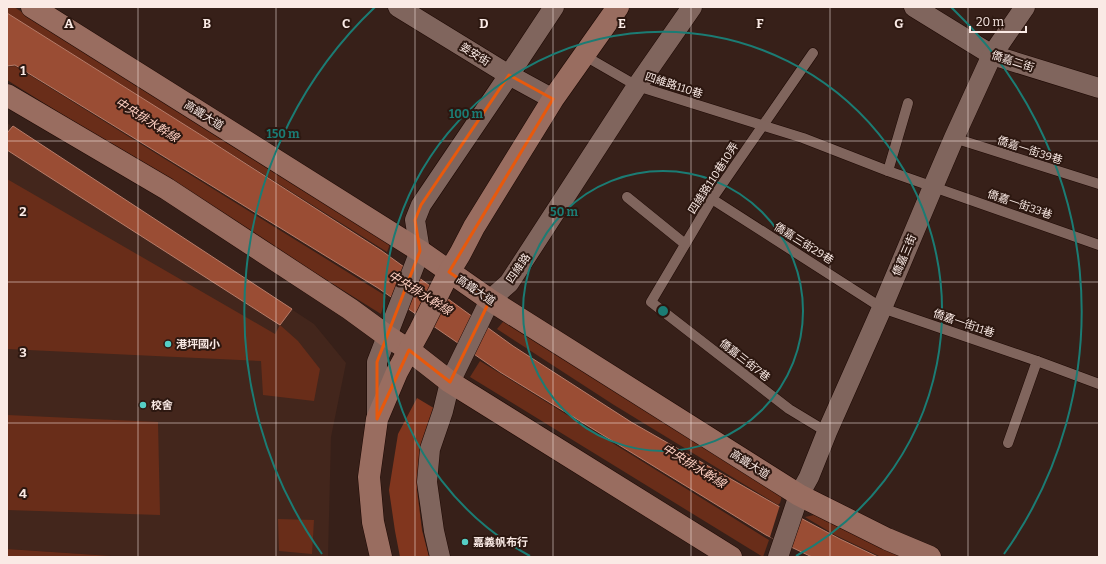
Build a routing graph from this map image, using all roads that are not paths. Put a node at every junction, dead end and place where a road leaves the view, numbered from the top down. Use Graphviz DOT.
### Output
graph roads {
  1 [pos="32,7"];
  2 [pos="398,7"];
  3 [pos="554,7"];
  4 [pos="618,7"];
  5 [pos="692,7"];
  6 [pos="914,7"];
  7 [pos="1025,7"];
  8 [pos="813,52"];
  9 [pos="992,55"];
  10 [pos="585,56"];
  11 [pos="509,75"];
  12 [pos="637,86"];
  13 [pos="1099,88"];
  14 [pos="9,99"];
  15 [pos="553,99"];
  16 [pos="908,103"];
  17 [pos="762,126"];
  18 [pos="954,138"];
  19 [pos="888,171"];
  20 [pos="1099,184"];
  21 [pos="933,187"];
  22 [pos="627,197"];
  23 [pos="712,199"];
  24 [pos="685,244"];
  25 [pos="1099,245"];
  26 [pos="420,251"];
  27 [pos="449,272"];
  28 [pos="490,300"];
  29 [pos="651,302"];
  30 [pos="882,308"];
  31 [pos="390,327"];
  32 [pos="409,350"];
  33 [pos="1037,361"];
  34 [pos="455,373"];
  35 [pos="1099,384"];
  36 [pos="377,419"];
  37 [pos="827,432"];
  38 [pos="1008,443"];
  39 [pos="797,501"];
  40 [pos="778,556"];
  41 [pos="381,557"];
  42 [pos="440,557"];
  43 [pos="731,557"];
  44 [pos="930,557"];
  1 -- 26 [label="street, 高鐵大道"];
  2 -- 11 [label="street, 姜安街"];
  3 -- 11 [label="street"];
  4 -- 10 [label="street"];
  5 -- 12 [label="street, 四維路"];
  6 -- 9 [label="street, 僑嘉二街"];
  7 -- 9 [label="street, 僑嘉三街"];
  8 -- 17 [label="lane"];
  9 -- 13 [label="street, 僑嘉二街"];
  9 -- 18 [label="street, 僑嘉三街"];
  10 -- 12 [label="lane, 四維路110巷"];
  10 -- 15 [label="street"];
  11 -- 15 [label="street, 姜安街"];
  11 -- 26 [label="street"];
  12 -- 17 [label="lane, 四維路110巷"];
  12 -- 28 [label="street, 四維路"];
  14 -- 31 [label="street"];
  15 -- 27 [label="street"];
  16 -- 19 [label="lane"];
  17 -- 19 [label="lane, 四維路110巷"];
  17 -- 23 [label="lane, 四維路110巷10弄"];
  18 -- 20 [label="lane, 僑嘉一街39巷"];
  18 -- 21 [label="street, 僑嘉三街"];
  19 -- 21 [label="lane, 四維路110巷"];
  21 -- 25 [label="lane, 僑嘉一街33巷"];
  21 -- 30 [label="street, 僑嘉三街"];
  22 -- 24 [label="lane"];
  23 -- 24 [label="lane, 四維路110巷10弄"];
  23 -- 30 [label="lane, 僑嘉三街29巷"];
  24 -- 29 [label="lane, 四維路110巷10弄"];
  26 -- 27 [label="street, 高鐵大道"];
  26 -- 31 [label="street"];
  27 -- 28 [label="street, 高鐵大道"];
  27 -- 32 [label="street"];
  28 -- 34 [label="street, 四維路"];
  28 -- 39 [label="street, 高鐵大道"];
  29 -- 37 [label="lane, 僑嘉三街7巷"];
  30 -- 33 [label="lane, 僑嘉一街11巷"];
  30 -- 37 [label="street, 僑嘉三街"];
  31 -- 32 [label="street"];
  31 -- 36 [label="street"];
  32 -- 34 [label="street"];
  32 -- 36 [label="street"];
  33 -- 35 [label="lane, 僑嘉一街11巷"];
  33 -- 38 [label="lane"];
  34 -- 42 [label="street, 四維路"];
  34 -- 43 [label="street"];
  36 -- 41 [label="street"];
  37 -- 39 [label="street, 僑嘉三街"];
  39 -- 40 [label="street, 僑嘉三街"];
  39 -- 44 [label="street, 高鐵大道"];
}
